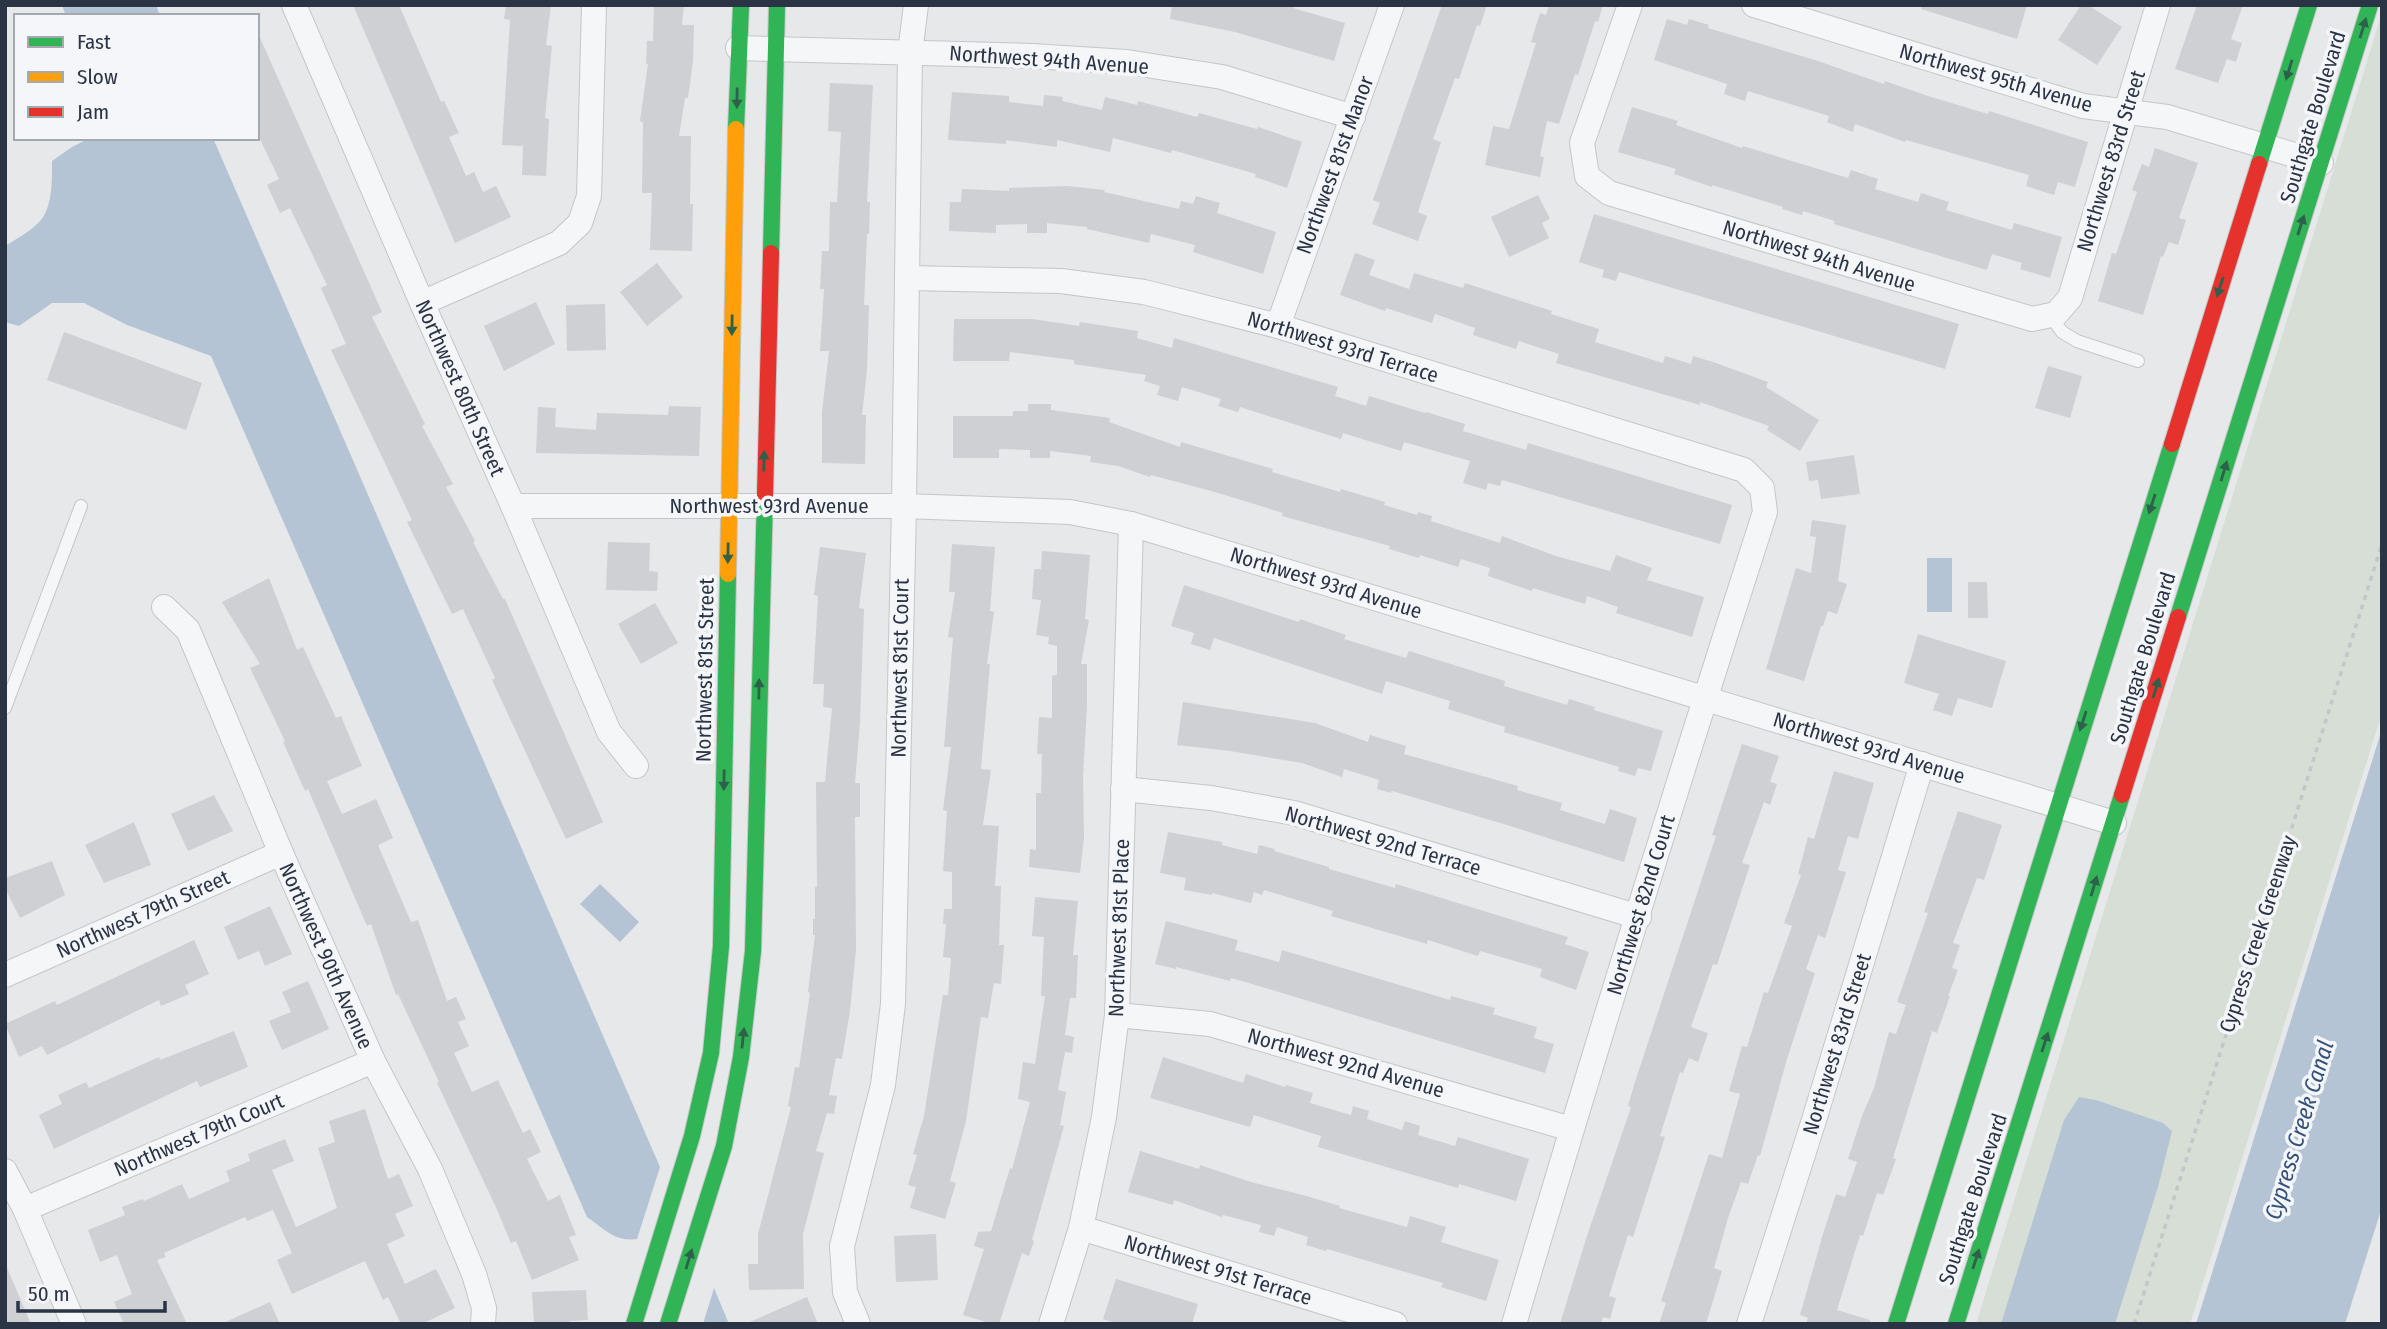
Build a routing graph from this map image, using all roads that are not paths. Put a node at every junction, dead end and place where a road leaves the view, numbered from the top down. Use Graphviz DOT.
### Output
graph roads {
  1 [pos="294,5"];
  2 [pos="594,5"];
  3 [pos="741,5"];
  4 [pos="777,5"];
  5 [pos="916,5"];
  6 [pos="1392,5"];
  7 [pos="1630,5"];
  8 [pos="1754,5"];
  9 [pos="2158,5"];
  10 [pos="2309,5"];
  11 [pos="2370,5"];
  12 [pos="738,48"];
  13 [pos="775,49"];
  14 [pos="910,53"];
  15 [pos="2125,112"];
  16 [pos="1353,117"];
  17 [pos="2265,145"];
  18 [pos="2321,163"];
  19 [pos="906,278"];
  20 [pos="422,303"];
  21 [pos="2053,315"];
  22 [pos="1278,326"];
  23 [pos="2138,361"];
  24 [pos="1762,488"];
  25 [pos="81,506"];
  26 [pos="513,506"];
  27 [pos="728,506"];
  28 [pos="763,506"];
  29 [pos="904,506"];
  30 [pos="1131,524"];
  31 [pos="164,607"];
  32 [pos="1705,699"];
  33 [pos="5,708"];
  34 [pos="1922,764"];
  35 [pos="636,765"];
  36 [pos="1123,789"];
  37 [pos="2057,804"];
  38 [pos="2114,823"];
  39 [pos="281,853"];
  40 [pos="1639,917"];
  41 [pos="5,975"];
  42 [pos="1117,1015"];
  43 [pos="373,1061"];
  44 [pos="1571,1129"];
  45 [pos="5,1171"];
  46 [pos="25,1209"];
  47 [pos="1081,1228"];
  48 [pos="484,1316"];
  49 [pos="74,1324"];
  50 [pos="634,1324"];
  51 [pos="668,1324"];
  52 [pos="858,1324"];
  53 [pos="1051,1324"];
  54 [pos="1395,1324"];
  55 [pos="1514,1324"];
  56 [pos="1749,1324"];
  57 [pos="1896,1324"];
  58 [pos="1956,1324"];
  1 -- 20 [label="street, Northwest 80th Street"];
  2 -- 20 [label="street"];
  3 -- 12 [label="main road, Northwest 81st Street"];
  4 -- 13 [label="main road"];
  5 -- 14 [label="street, Northwest 81st Court"];
  6 -- 16 [label="street, Northwest 81st Manor"];
  7 -- 21 [label="street, Northwest 94th Avenue"];
  8 -- 15 [label="street, Northwest 95th Avenue"];
  9 -- 15 [label="street, Northwest 83rd Street"];
  10 -- 17 [label="main road, Southgate Boulevard, one-way"];
  18 -- 11 [label="main road, Southgate Boulevard, one-way"];
  12 -- 13 [label="street, Northwest 94th Avenue"];
  12 -- 27 [label="main road, Northwest 81st Street, one-way"];
  13 -- 14 [label="street, Northwest 94th Avenue"];
  28 -- 13 [label="main road, one-way"];
  14 -- 16 [label="street, Northwest 94th Avenue"];
  14 -- 19 [label="street, Northwest 81st Court"];
  15 -- 17 [label="street, Northwest 95th Avenue"];
  15 -- 21 [label="street, Northwest 83rd Street"];
  16 -- 22 [label="street, Northwest 81st Manor"];
  17 -- 18 [label="street, Northwest 95th Avenue"];
  17 -- 37 [label="main road, Southgate Boulevard, one-way"];
  38 -- 18 [label="main road, Southgate Boulevard, one-way"];
  19 -- 22 [label="street, Northwest 93rd Terrace"];
  19 -- 29 [label="street, Northwest 81st Court"];
  20 -- 26 [label="street, Northwest 80th Street"];
  21 -- 23 [label="lane"];
  22 -- 24 [label="street, Northwest 93rd Terrace"];
  24 -- 32 [label="street, Northwest 82nd Court"];
  25 -- 33 [label="lane"];
  26 -- 27 [label="street, Northwest 93rd Avenue"];
  26 -- 35 [label="street, Northwest 80th Street"];
  27 -- 28 [label="street, Northwest 93rd Avenue"];
  27 -- 50 [label="main road, Northwest 81st Street, one-way"];
  28 -- 29 [label="street, Northwest 93rd Avenue"];
  51 -- 28 [label="main road, one-way"];
  29 -- 30 [label="street, Northwest 93rd Avenue"];
  29 -- 52 [label="street, Northwest 81st Court"];
  30 -- 32 [label="street, Northwest 93rd Avenue"];
  30 -- 36 [label="street, Northwest 81st Place"];
  31 -- 39 [label="street, Northwest 90th Avenue"];
  32 -- 34 [label="street, Northwest 93rd Avenue"];
  32 -- 40 [label="street, Northwest 82nd Court"];
  34 -- 37 [label="street, Northwest 93rd Avenue"];
  34 -- 56 [label="street, Northwest 83rd Street"];
  36 -- 40 [label="street, Northwest 92nd Terrace"];
  36 -- 42 [label="street, Northwest 81st Place"];
  37 -- 38 [label="street, Northwest 93rd Avenue"];
  37 -- 57 [label="main road, Southgate Boulevard"];
  58 -- 38 [label="main road, Southgate Boulevard, one-way"];
  39 -- 41 [label="street, Northwest 79th Street"];
  39 -- 43 [label="street, Northwest 90th Avenue"];
  40 -- 44 [label="street, Northwest 82nd Court"];
  42 -- 44 [label="street, Northwest 92nd Avenue"];
  42 -- 47 [label="street, Northwest 81st Place"];
  43 -- 46 [label="street, Northwest 79th Court"];
  43 -- 48 [label="street, Northwest 90th Avenue"];
  44 -- 55 [label="street, Northwest 82nd Court"];
  45 -- 46 [label="street"];
  46 -- 49 [label="street"];
  47 -- 53 [label="street, Northwest 81st Place"];
  47 -- 54 [label="street, Northwest 91st Terrace"];
}
